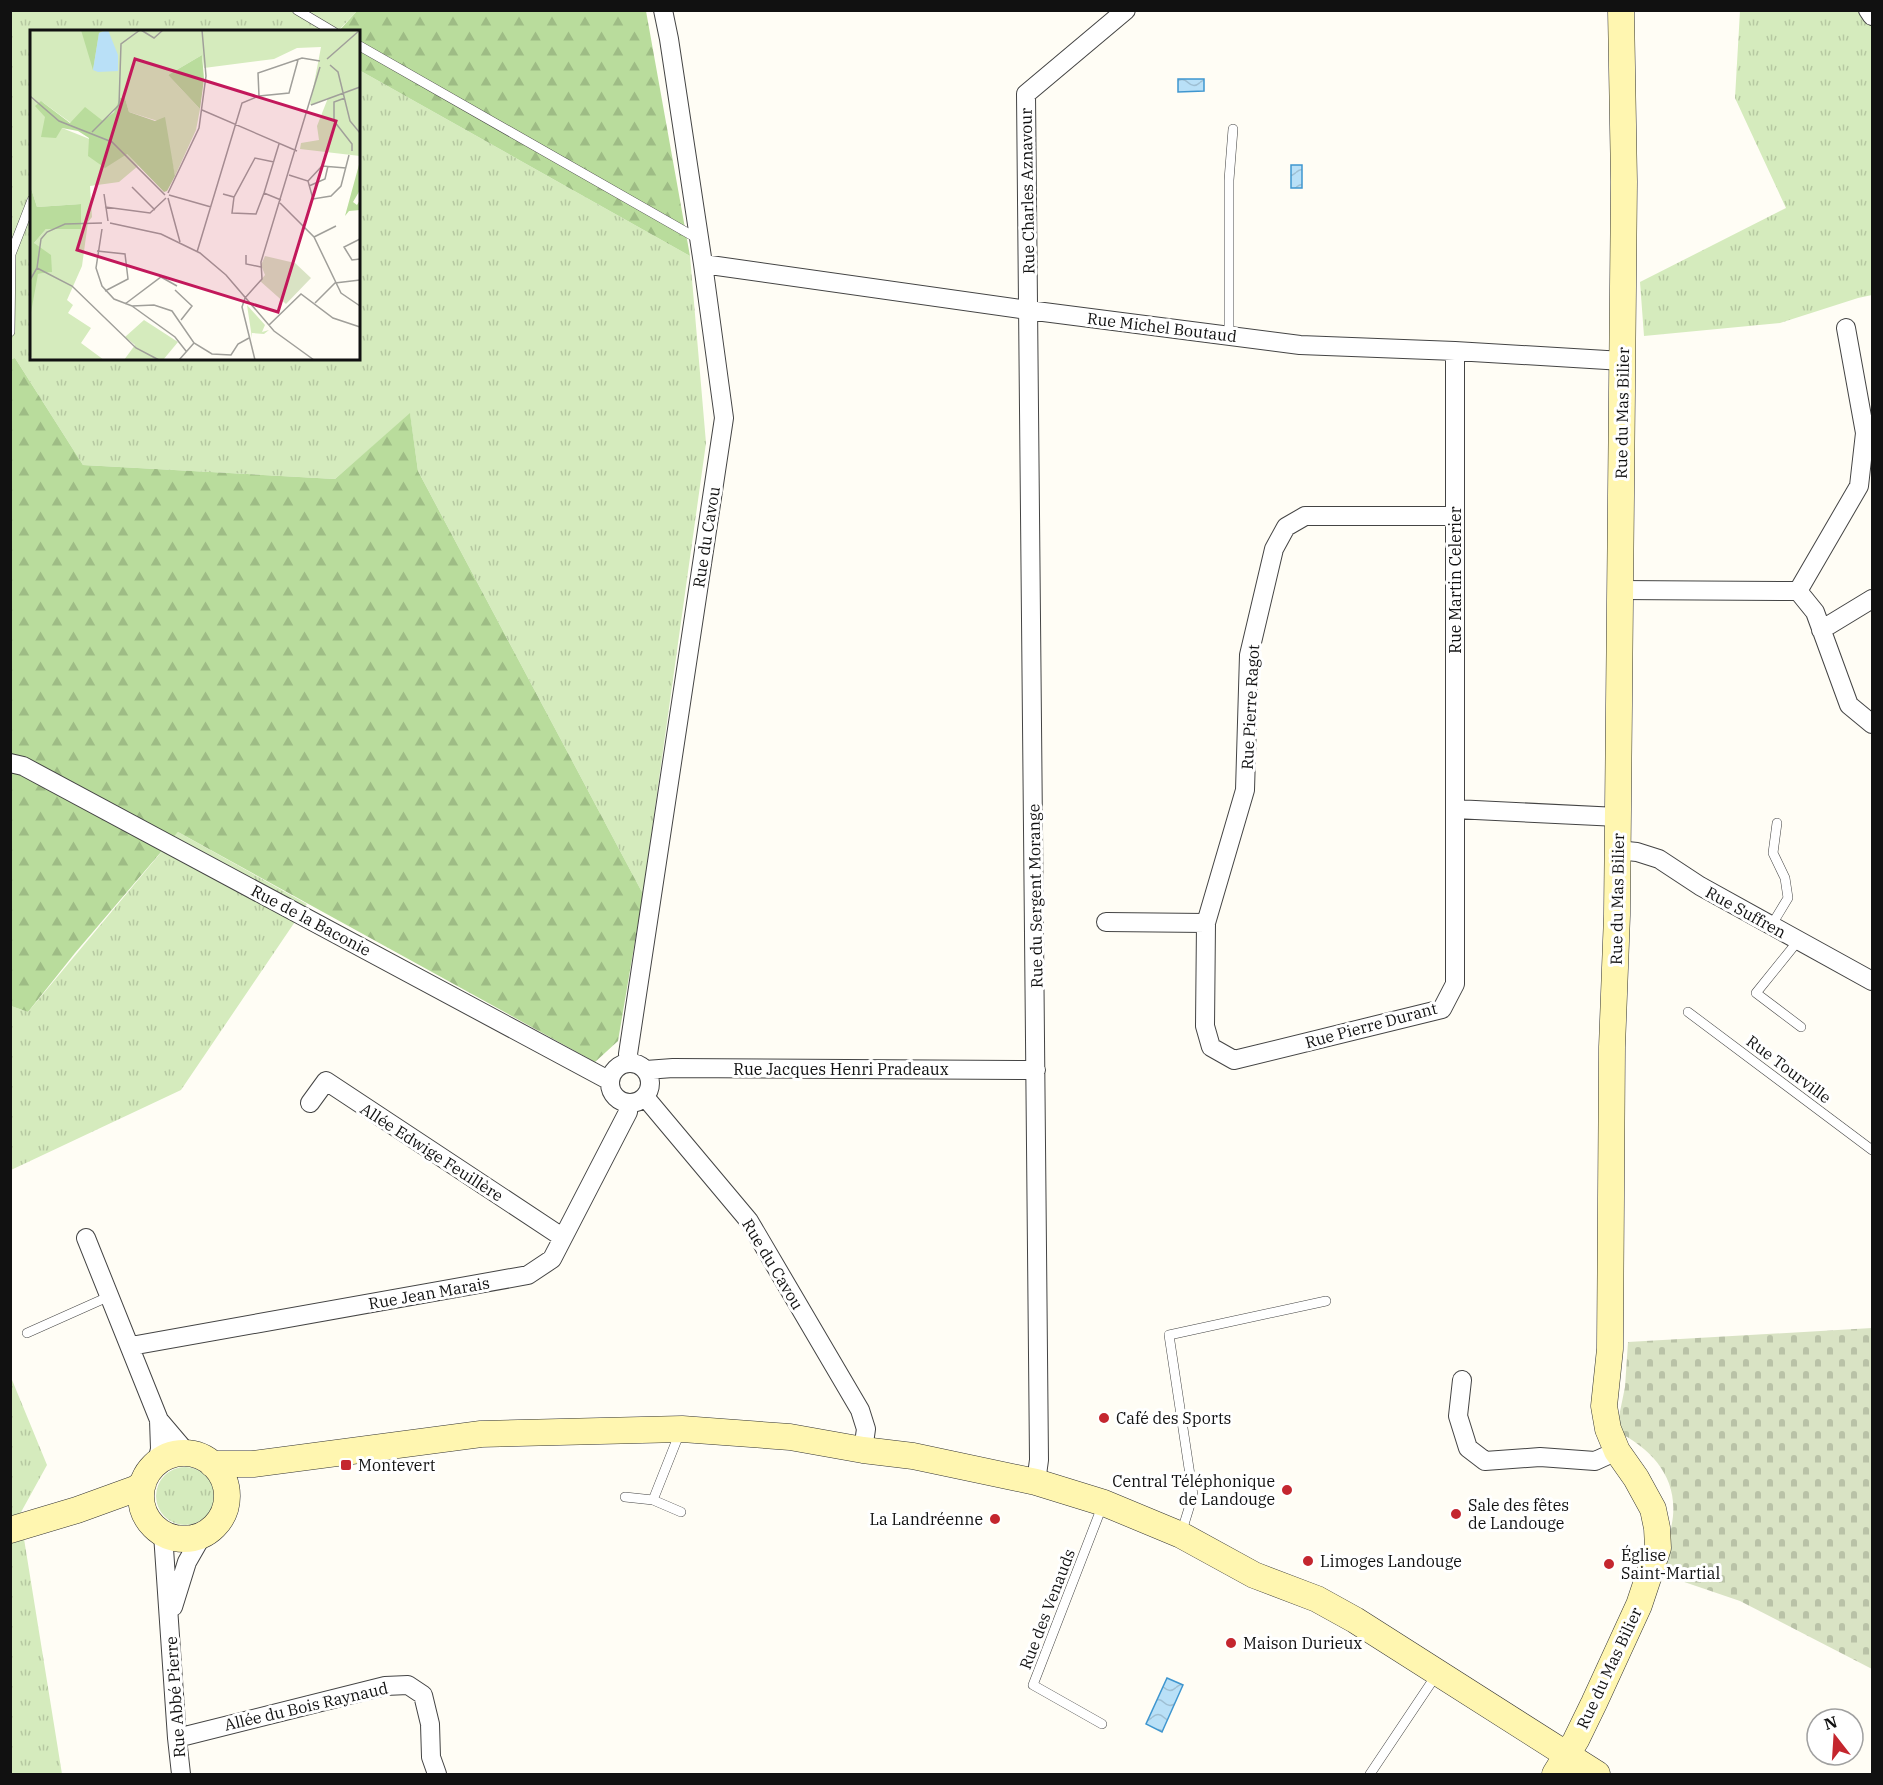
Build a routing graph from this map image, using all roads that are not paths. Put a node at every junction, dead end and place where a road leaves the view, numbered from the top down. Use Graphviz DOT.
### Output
graph roads {
  1 [pos="297,10"];
  2 [pos="663,10"];
  3 [pos="1126,10"];
  4 [pos="1621,10"];
  5 [pos="1868,10"];
  6 [pos="1872,16"];
  7 [pos="331,30"];
  8 [pos="360,46"];
  9 [pos="1233,129"];
  10 [pos="30,205"];
  11 [pos="700,240"];
  12 [pos="703,264"];
  13 [pos="1029,310"];
  14 [pos="1846,328"];
  15 [pos="10,332"];
  16 [pos="1229,335"];
  17 [pos="1455,351"];
  18 [pos="1623,361"];
  19 [pos="1869,428"];
  20 [pos="1455,516"];
  21 [pos="1619,590"];
  22 [pos="1798,591"];
  23 [pos="1872,599"];
  24 [pos="1821,630"];
  25 [pos="1872,724"];
  26 [pos="10,763"];
  27 [pos="1455,809"];
  28 [pos="1618,817"];
  29 [pos="1777,823"];
  30 [pos="1617,850"];
  31 [pos="1106,922"];
  32 [pos="1206,923"];
  33 [pos="1771,926"];
  34 [pos="1798,941"];
  35 [pos="1872,981"];
  36 [pos="1688,1012"];
  37 [pos="1801,1027"];
  38 [pos="638,1066"];
  39 [pos="1036,1070"];
  40 [pos="610,1081"];
  41 [pos="637,1100"];
  42 [pos="310,1103"];
  43 [pos="1872,1150"];
  44 [pos="562,1237"];
  45 [pos="86,1238"];
  46 [pos="110,1296"];
  47 [pos="1326,1301"];
  48 [pos="27,1333"];
  49 [pos="130,1346"];
  50 [pos="1462,1380"];
  51 [pos="159,1420"];
  52 [pos="682,1429"];
  53 [pos="863,1450"];
  54 [pos="1617,1452"];
  55 [pos="187,1453"];
  56 [pos="311,1457"];
  57 [pos="157,1462"];
  58 [pos="212,1464"];
  59 [pos="1036,1482"];
  60 [pos="143,1484"];
  61 [pos="625,1497"];
  62 [pos="227,1498"];
  63 [pos="653,1500"];
  64 [pos="1104,1503"];
  65 [pos="77,1510"];
  66 [pos="681,1512"];
  67 [pos="156,1527"];
  68 [pos="10,1530"];
  69 [pos="203,1534"];
  70 [pos="1181,1535"];
  71 [pos="169,1620"];
  72 [pos="1437,1673"];
  73 [pos="1102,1724"];
  74 [pos="177,1738"];
  75 [pos="1561,1765"];
  76 [pos="181,1774"];
  77 [pos="437,1774"];
  78 [pos="1370,1774"];
  79 [pos="1597,1774"];
  1 -- 7 [label="lane"];
  2 -- 11 [label="street, Rue du Cavou"];
  3 -- 13 [label="street, Rue Charles Aznavour"];
  4 -- 18 [label="main road, Rue du Mas Bilier"];
  5 -- 6 [label="street"];
  8 -- 11 [label="lane"];
  9 -- 16 [label="lane"];
  10 -- 15 [label="lane"];
  11 -- 12 [label="street, Rue du Cavou"];
  12 -- 13 [label="street, Rue Michel Boutaud"];
  12 -- 38 [label="street, Rue du Cavou"];
  13 -- 16 [label="street, Rue Michel Boutaud"];
  13 -- 39 [label="street, Rue du Sergent Morange"];
  14 -- 19 [label="street"];
  16 -- 17 [label="street, Rue Michel Boutaud"];
  17 -- 18 [label="street, Rue Michel Boutaud"];
  17 -- 20 [label="street, Rue Martin Celerier"];
  18 -- 21 [label="main road, Rue du Mas Bilier"];
  19 -- 22 [label="street"];
  20 -- 27 [label="street, Rue Martin Celerier"];
  20 -- 32 [label="street, Rue Pierre Ragot"];
  21 -- 22 [label="street"];
  21 -- 28 [label="main road, Rue du Mas Bilier"];
  22 -- 24 [label="street"];
  23 -- 24 [label="street"];
  24 -- 25 [label="street"];
  26 -- 40 [label="street, Rue de la Baconie"];
  27 -- 28 [label="street"];
  27 -- 32 [label="street, Rue Pierre Durant"];
  28 -- 30 [label="main road, Rue du Mas Bilier"];
  29 -- 33 [label="lane"];
  30 -- 33 [label="street, Rue Suffren"];
  30 -- 54 [label="main road, Rue du Mas Bilier"];
  31 -- 32 [label="street"];
  33 -- 34 [label="street, Rue Suffren"];
  34 -- 35 [label="street, Rue Suffren"];
  34 -- 37 [label="lane"];
  36 -- 43 [label="lane, Rue Tourville"];
  38 -- 39 [label="street, Rue Jacques Henri Pradeaux"];
  38 -- 40 [label="street"];
  38 -- 41 [label="street"];
  39 -- 59 [label="street, Rue du Sergent Morange"];
  40 -- 41 [label="street"];
  41 -- 44 [label="street, Rue Jean Marais"];
  41 -- 53 [label="street, Rue du Cavou"];
  42 -- 44 [label="street, Allée Edwige Feuillère"];
  44 -- 49 [label="street, Rue Jean Marais"];
  45 -- 46 [label="street"];
  46 -- 48 [label="lane"];
  46 -- 49 [label="street"];
  47 -- 70 [label="lane"];
  49 -- 51 [label="street"];
  50 -- 54 [label="street"];
  51 -- 55 [label="street"];
  51 -- 57 [label="street"];
  52 -- 53 [label="main road"];
  52 -- 56 [label="main road"];
  52 -- 63 [label="lane"];
  53 -- 59 [label="main road"];
  54 -- 75 [label="main road, Rue du Mas Bilier"];
  55 -- 57 [label="main road"];
  55 -- 58 [label="main road"];
  56 -- 58 [label="main road"];
  56 -- 62 [label="main road"];
  57 -- 60 [label="main road"];
  58 -- 62 [label="main road"];
  59 -- 64 [label="main road"];
  60 -- 65 [label="main road"];
  60 -- 67 [label="main road"];
  61 -- 63 [label="lane"];
  62 -- 69 [label="main road"];
  63 -- 66 [label="lane"];
  64 -- 70 [label="main road"];
  64 -- 73 [label="lane, Rue des Venauds"];
  65 -- 67 [label="main road"];
  65 -- 68 [label="main road"];
  67 -- 69 [label="main road"];
  67 -- 71 [label="street, Rue Abbé Pierre"];
  69 -- 71 [label="street, Rue Abbé Pierre"];
  70 -- 72 [label="main road"];
  71 -- 74 [label="street, Rue Abbé Pierre"];
  72 -- 75 [label="main road"];
  72 -- 78 [label="lane"];
  74 -- 76 [label="street, Rue Abbé Pierre"];
  74 -- 77 [label="street, Allée du Bois Raynaud"];
  75 -- 79 [label="main road"];
}
